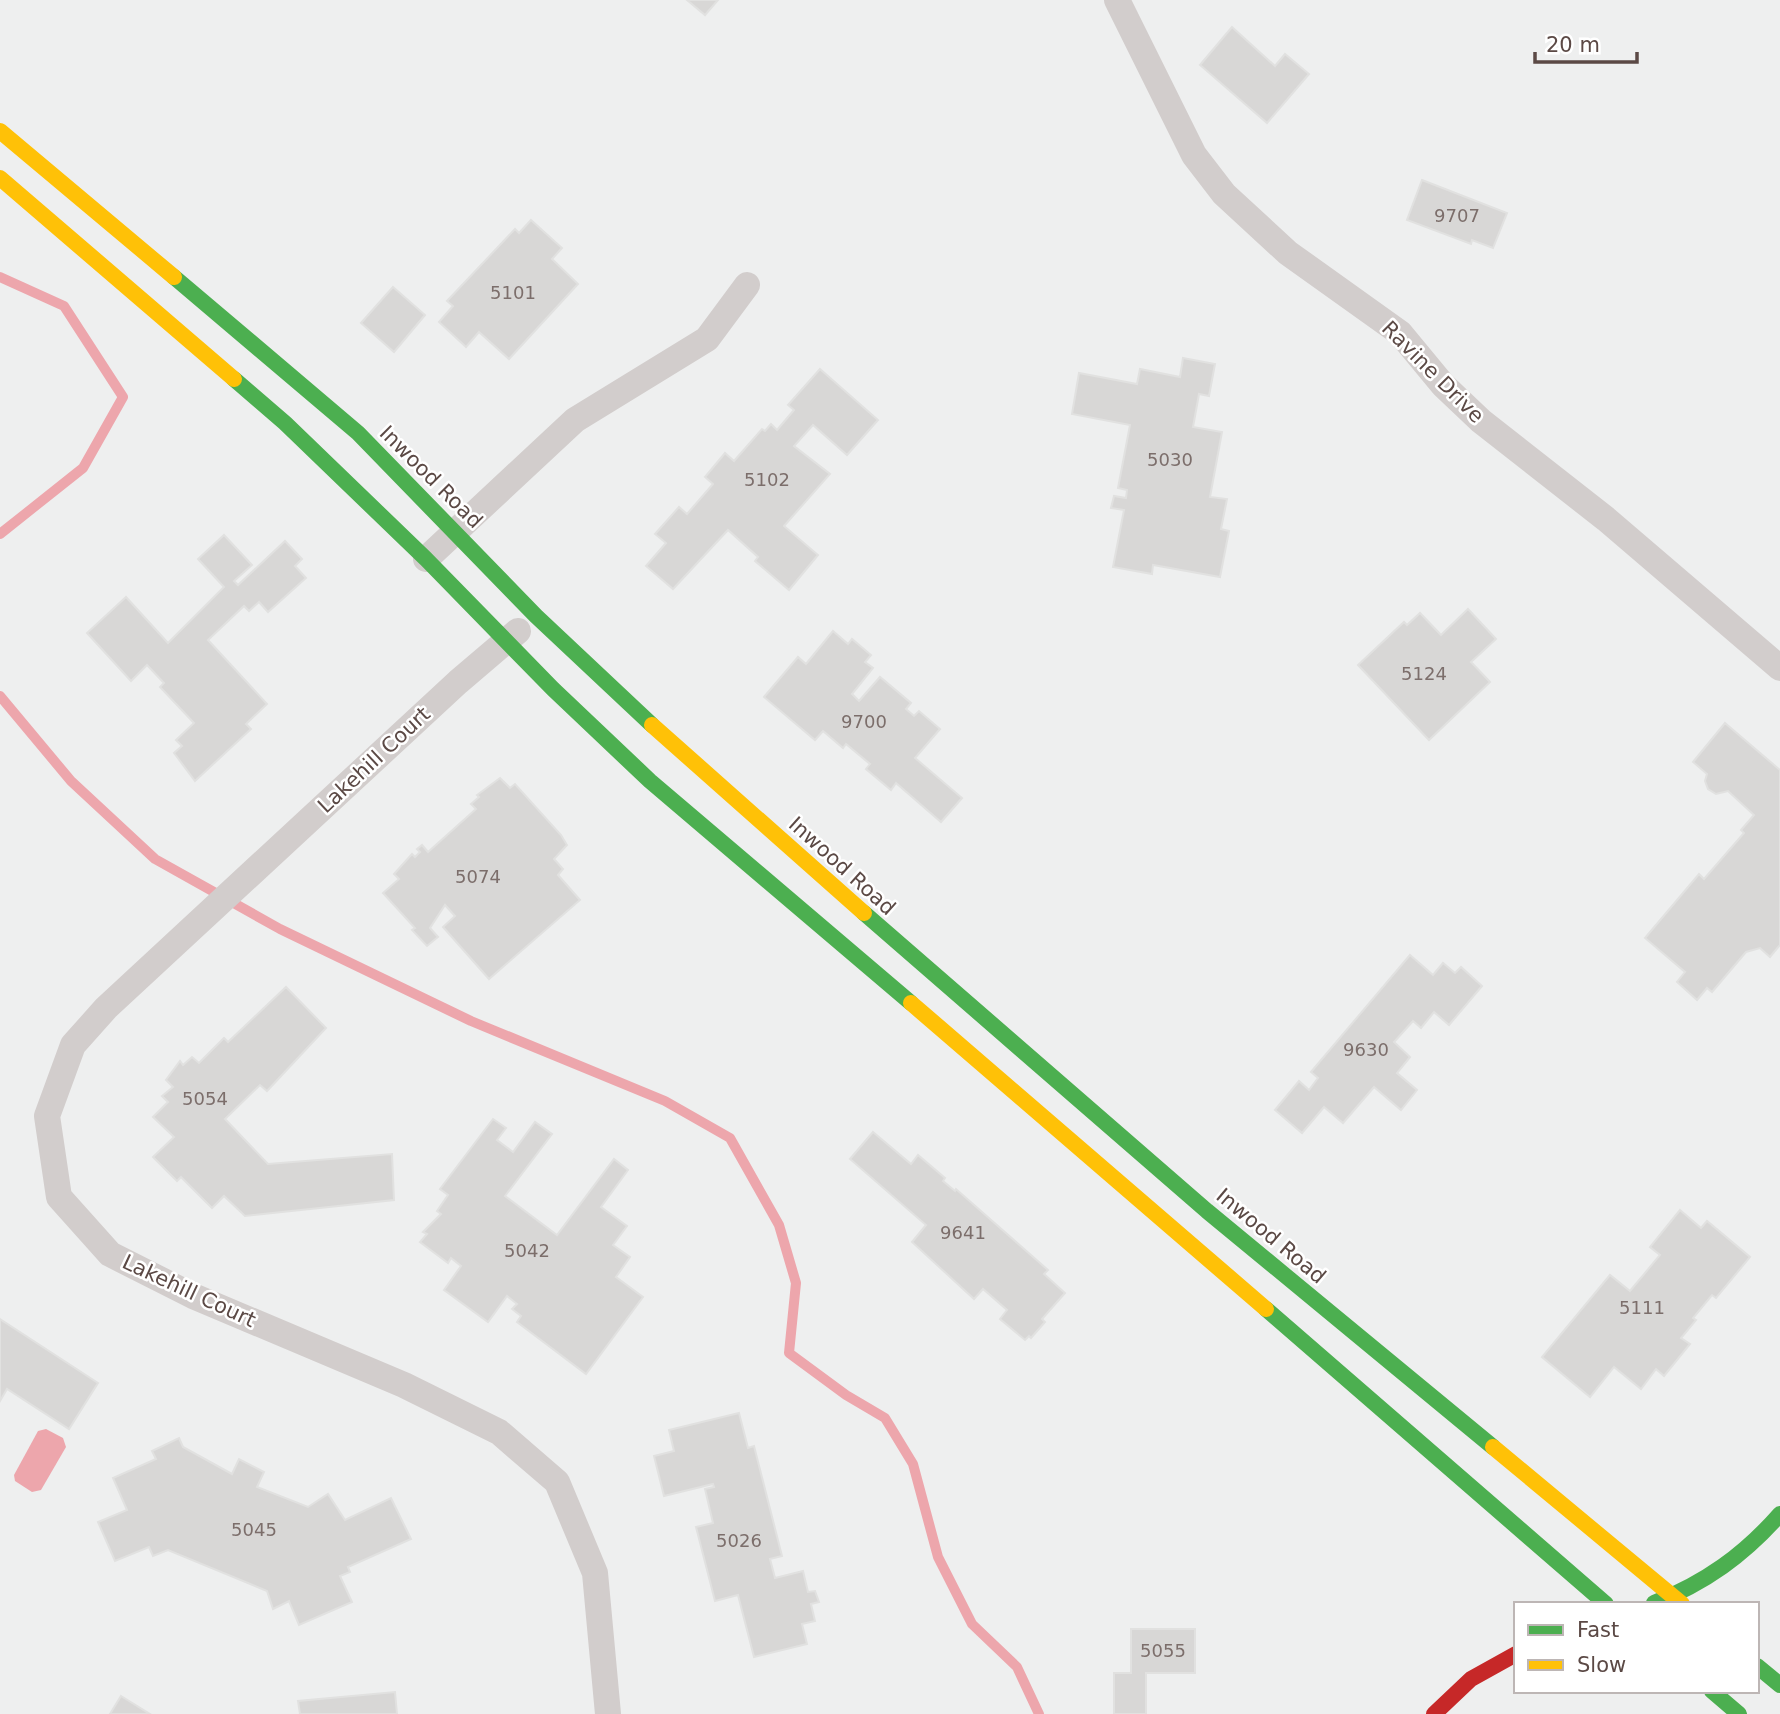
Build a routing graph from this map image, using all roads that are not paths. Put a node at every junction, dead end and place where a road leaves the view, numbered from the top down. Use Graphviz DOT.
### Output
graph roads {
  1 [pos="1117,0"];
  2 [pos="0,131"];
  3 [pos="0,178"];
  4 [pos="94,234"];
  5 [pos="747,285"];
  6 [pos="455,530"];
  7 [pos="425,559"];
  8 [pos="536,616"];
  9 [pos="507,641"];
  10 [pos="1780,668"];
  11 [pos="902,971"];
  12 [pos="1196,1225"];
  13 [pos="1780,1514"];
  14 [pos="1677,1600"];
  15 [pos="1604,1602"];
  16 [pos="1514,1655"];
  17 [pos="1759,1668"];
  18 [pos="1780,1685"];
  19 [pos="1714,1693"];
  20 [pos="608,1714"];
  21 [pos="1434,1714"];
  22 [pos="1739,1714"];
  1 -- 10 [label="street, Ravine Drive"];
  2 -- 4 [label="main road, Inwood Road"];
  3 -- 4 [label="main road, Inwood Road"];
  4 -- 6 [label="main road, Inwood Road"];
  4 -- 7 [label="main road, Inwood Road"];
  5 -- 6 [label="street"];
  6 -- 7 [label="street"];
  6 -- 8 [label="main road, Inwood Road"];
  7 -- 9 [label="main road, Inwood Road"];
  8 -- 9 [label="street, Lakehill Court"];
  8 -- 11 [label="main road, Inwood Road"];
  9 -- 11 [label="main road, Inwood Road"];
  9 -- 20 [label="street, Lakehill Court"];
  11 -- 12 [label="main road, Inwood Road"];
  11 -- 12 [label="main road, Inwood Road"];
  12 -- 14 [label="main road, Inwood Road"];
  12 -- 15 [label="main road, Inwood Road"];
  13 -- 14 [label="main road"];
  16 -- 21 [label="main road"];
  17 -- 18 [label="main road"];
  19 -- 22 [label="main road"];
}
